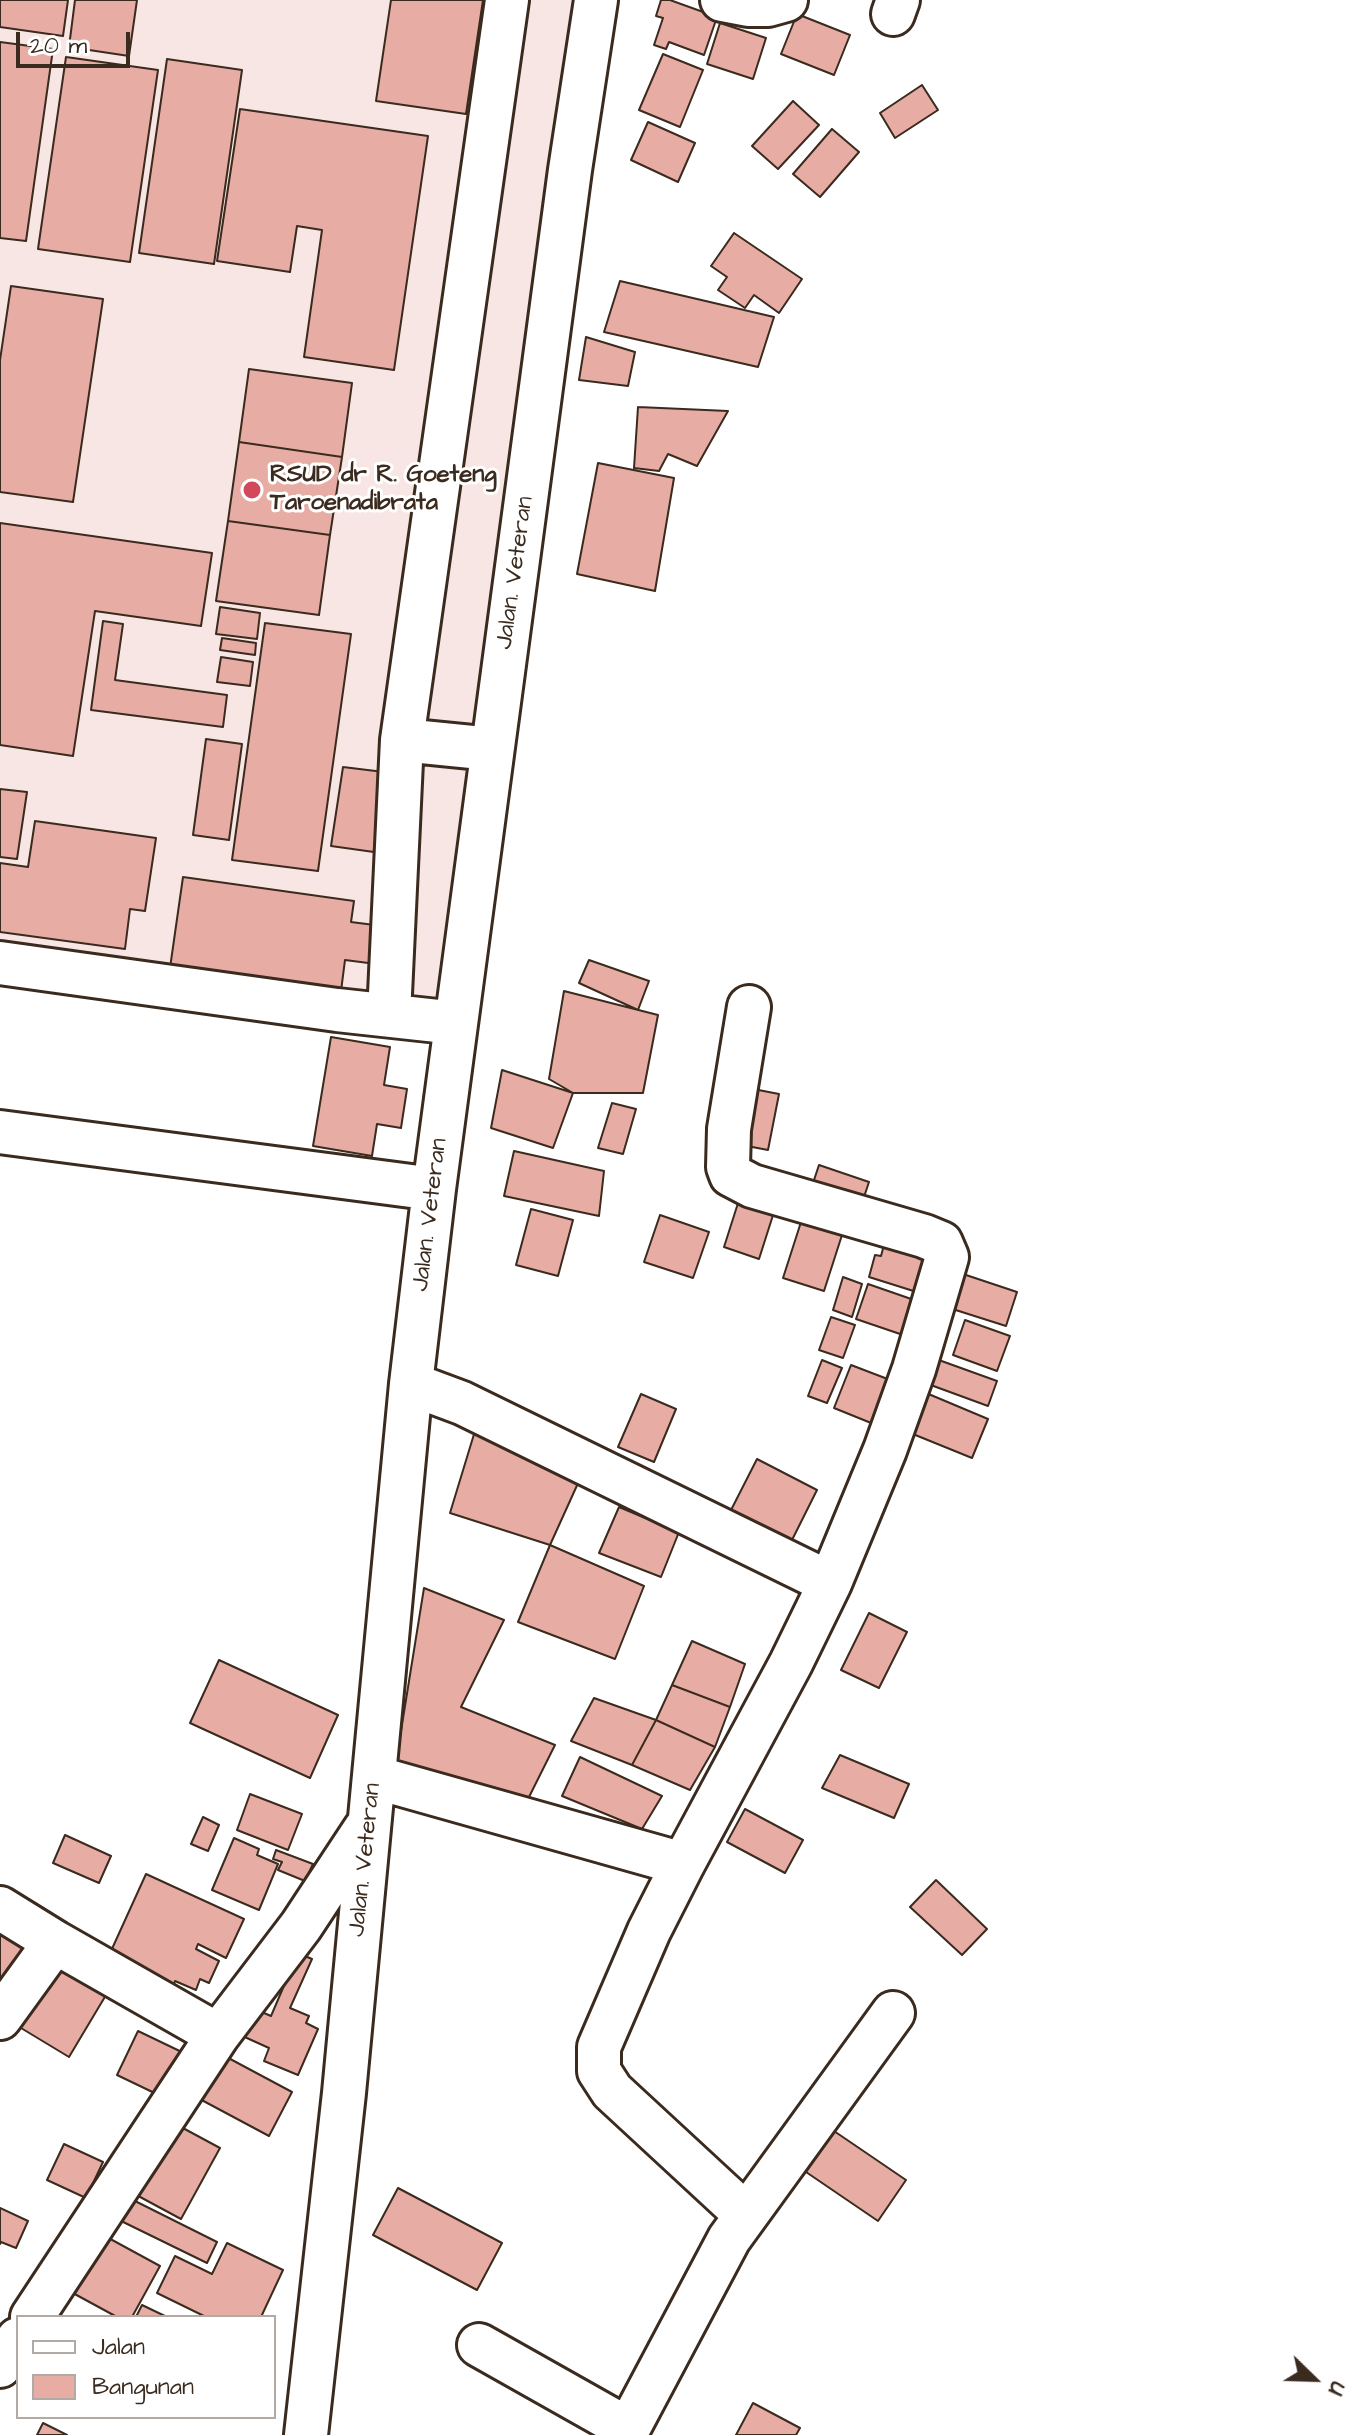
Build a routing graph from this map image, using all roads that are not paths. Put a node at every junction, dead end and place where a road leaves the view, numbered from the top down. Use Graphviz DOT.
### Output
graph roads {
  1 [pos="507,0"];
  2 [pos="596,0"];
  3 [pos="722,0"];
  4 [pos="786,0"];
  5 [pos="402,740"];
  6 [pos="492,749"];
  7 [pos="0,963"];
  8 [pos="749,1007"];
  9 [pos="389,1015"];
  10 [pos="456,1023"];
  11 [pos="0,1132"];
  12 [pos="434,1189"];
  13 [pos="411,1384"];
  14 [pos="830,1583"];
  15 [pos="374,1777"];
  16 [pos="368,1824"];
  17 [pos="683,1864"];
  18 [pos="0,1908"];
  19 [pos="55,1942"];
  20 [pos="893,2013"];
  21 [pos="0,2018"];
  22 [pos="218,2035"];
  23 [pos="745,2214"];
  24 [pos="33,2315"];
  25 [pos="16,2342"];
  26 [pos="479,2345"];
  27 [pos="0,2366"];
  28 [pos="627,2432"];
  29 [pos="306,2435"];
  1 -- 5 [label="street"];
  2 -- 6 [label="street, Jalan. Veteran"];
  3 -- 4 [label="street"];
  5 -- 6 [label="street"];
  5 -- 9 [label="street"];
  6 -- 10 [label="street, Jalan. Veteran"];
  7 -- 9 [label="street"];
  8 -- 14 [label="street"];
  9 -- 10 [label="street"];
  10 -- 12 [label="street, Jalan. Veteran"];
  11 -- 12 [label="street"];
  12 -- 13 [label="street, Jalan. Veteran"];
  13 -- 14 [label="street"];
  13 -- 15 [label="street, Jalan. Veteran"];
  14 -- 17 [label="street"];
  15 -- 16 [label="street, Jalan. Veteran"];
  15 -- 17 [label="street"];
  16 -- 22 [label="street"];
  16 -- 29 [label="street, Jalan. Veteran"];
  17 -- 23 [label="street"];
  18 -- 19 [label="street"];
  19 -- 21 [label="street"];
  19 -- 22 [label="street"];
  20 -- 23 [label="street"];
  22 -- 24 [label="street"];
  23 -- 28 [label="street"];
  25 -- 27 [label="street"];
  26 -- 28 [label="street"];
}
